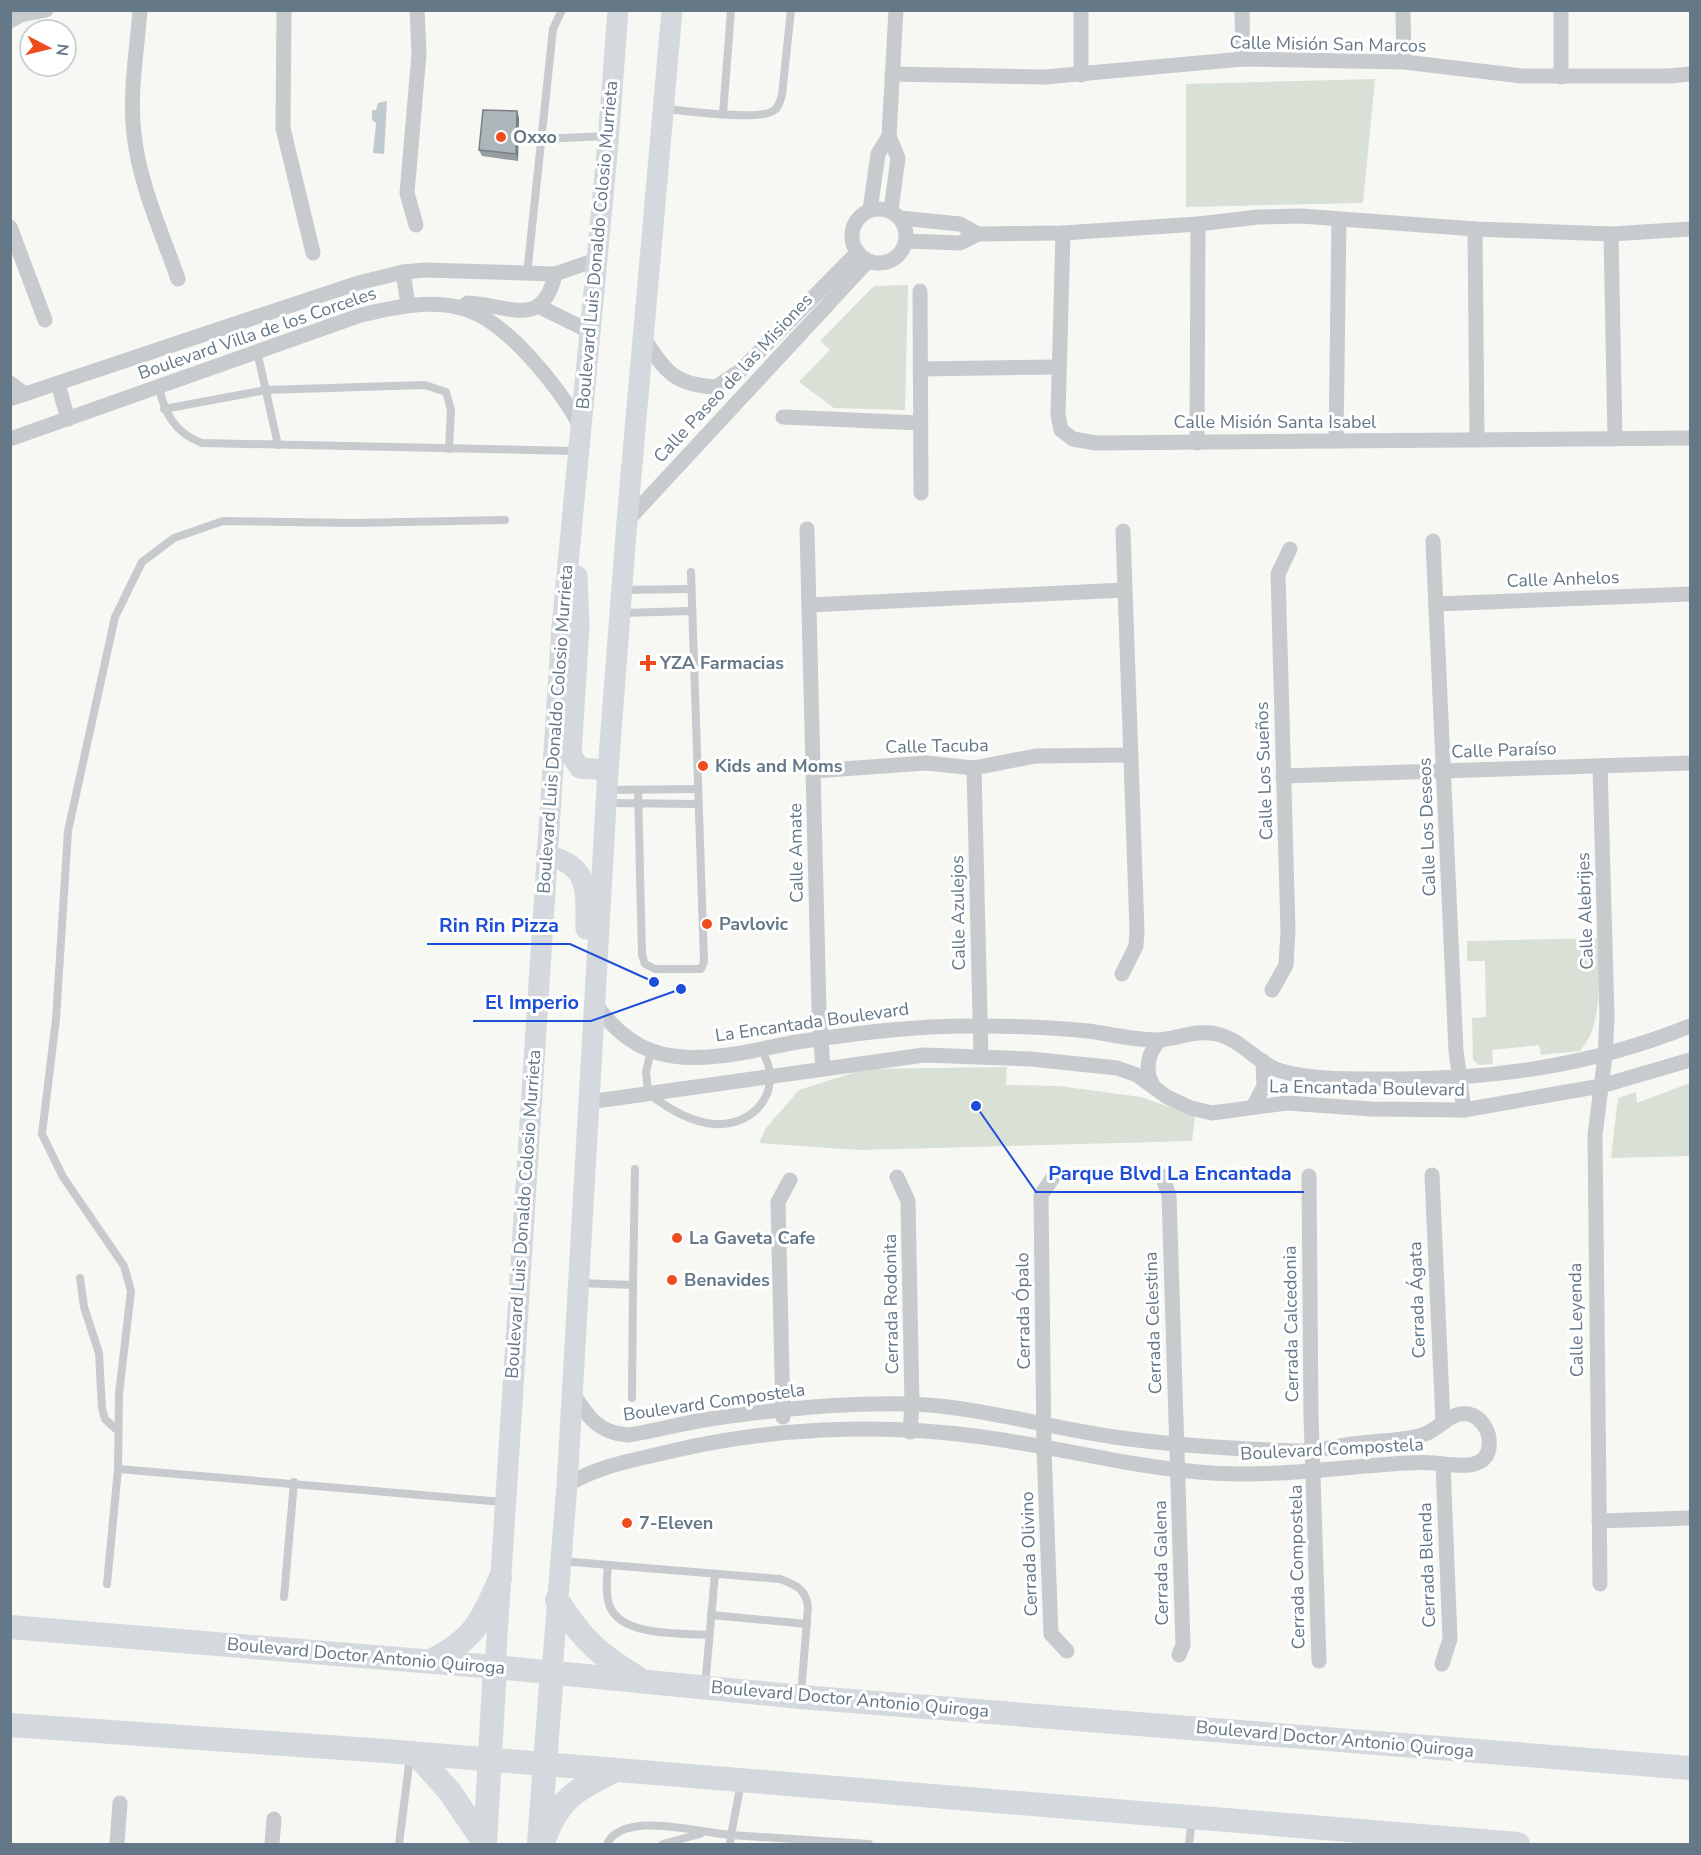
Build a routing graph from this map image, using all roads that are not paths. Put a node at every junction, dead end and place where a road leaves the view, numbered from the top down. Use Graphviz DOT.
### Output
graph roads {
  1 [pos="46,10"];
  2 [pos="140,10"];
  3 [pos="284,10"];
  4 [pos="417,10"];
  5 [pos="562,10"];
  6 [pos="618,10"];
  7 [pos="672,10"];
  8 [pos="731,10"];
  9 [pos="791,10"];
  10 [pos="896,10"];
  11 [pos="1081,10"];
  12 [pos="1242,10"];
  13 [pos="1403,10"];
  14 [pos="1561,10"];
  15 [pos="15,15"];
  16 [pos="1243,59"];
  17 [pos="1404,62"];
  18 [pos="892,74"];
  19 [pos="1690,74"];
  20 [pos="1081,75"];
  21 [pos="1561,77"];
  22 [pos="664,109"];
  23 [pos="723,114"];
  24 [pos="609,135"];
  25 [pos="889,136"];
  26 [pos="541,139"];
  27 [pos="870,210"];
  28 [pos="896,214"];
  29 [pos="1339,219"];
  30 [pos="1198,224"];
  31 [pos="416,225"];
  32 [pos="10,227"];
  33 [pos="1475,229"];
  34 [pos="1690,229"];
  35 [pos="1063,233"];
  36 [pos="978,234"];
  37 [pos="1611,234"];
  38 [pos="906,241"];
  39 [pos="313,253"];
  40 [pos="863,257"];
  41 [pos="596,260"];
  42 [pos="403,272"];
  43 [pos="555,273"];
  44 [pos="527,274"];
  45 [pos="178,279"];
  46 [pos="920,291"];
  47 [pos="408,305"];
  48 [pos="540,307"];
  49 [pos="460,308"];
  50 [pos="45,320"];
  51 [pos="589,332"];
  52 [pos="645,340"];
  53 [pos="256,351"];
  54 [pos="1059,367"];
  55 [pos="921,369"];
  56 [pos="10,383"];
  57 [pos="58,384"];
  58 [pos="159,388"];
  59 [pos="266,390"];
  60 [pos="26,394"];
  61 [pos="10,399"];
  62 [pos="164,409"];
  63 [pos="783,417"];
  64 [pos="68,419"];
  65 [pos="920,423"];
  66 [pos="580,425"];
  67 [pos="1690,438"];
  68 [pos="10,439"];
  69 [pos="1615,439"];
  70 [pos="1477,440"];
  71 [pos="1336,441"];
  72 [pos="1197,443"];
  73 [pos="278,445"];
  74 [pos="449,449"];
  75 [pos="578,452"];
  76 [pos="921,493"];
  77 [pos="505,520"];
  78 [pos="627,521"];
  79 [pos="807,529"];
  80 [pos="570,531"];
  81 [pos="1123,531"];
  82 [pos="1433,541"];
  83 [pos="1290,549"];
  84 [pos="691,572"];
  85 [pos="691,589"];
  86 [pos="623,590"];
  87 [pos="1124,590"];
  88 [pos="1690,594"];
  89 [pos="809,604"];
  90 [pos="1436,604"];
  91 [pos="692,611"];
  92 [pos="621,614"];
  93 [pos="1131,755"];
  94 [pos="1690,763"];
  95 [pos="1600,766"];
  96 [pos="974,768"];
  97 [pos="814,771"];
  98 [pos="1444,771"];
  99 [pos="1284,776"];
  100 [pos="607,788"];
  101 [pos="697,789"];
  102 [pos="638,790"];
  103 [pos="638,803"];
  104 [pos="697,804"];
  105 [pos="546,855"];
  106 [pos="596,971"];
  107 [pos="1122,974"];
  108 [pos="1272,990"];
  109 [pos="594,1004"];
  110 [pos="980,1026"];
  111 [pos="1690,1026"];
  112 [pos="820,1039"];
  113 [pos="1160,1040"];
  114 [pos="760,1048"];
  115 [pos="651,1051"];
  116 [pos="981,1056"];
  117 [pos="1605,1056"];
  118 [pos="1690,1060"];
  119 [pos="1263,1061"];
  120 [pos="823,1069"];
  121 [pos="770,1077"];
  122 [pos="1460,1078"];
  123 [pos="1601,1086"];
  124 [pos="1154,1087"];
  125 [pos="648,1093"];
  126 [pos="589,1102"];
  127 [pos="1253,1107"];
  128 [pos="1464,1110"];
  129 [pos="635,1169"];
  130 [pos="1431,1175"];
  131 [pos="1054,1176"];
  132 [pos="1162,1176"];
  133 [pos="1309,1176"];
  134 [pos="897,1178"];
  135 [pos="790,1180"];
  136 [pos="80,1278"];
  137 [pos="579,1283"];
  138 [pos="633,1285"];
  139 [pos="572,1392"];
  140 [pos="632,1398"];
  141 [pos="912,1404"];
  142 [pos="783,1410"];
  143 [pos="1044,1423"];
  144 [pos="1443,1423"];
  145 [pos="686,1425"];
  146 [pos="117,1430"];
  147 [pos="783,1432"];
  148 [pos="910,1432"];
  149 [pos="1176,1442"];
  150 [pos="689,1447"];
  151 [pos="1044,1449"];
  152 [pos="1313,1452"];
  153 [pos="1443,1464"];
  154 [pos="118,1469"];
  155 [pos="1179,1470"];
  156 [pos="1314,1471"];
  157 [pos="294,1482"];
  158 [pos="567,1485"];
  159 [pos="505,1502"];
  160 [pos="1690,1518"];
  161 [pos="1599,1521"];
  162 [pos="561,1561"];
  163 [pos="608,1565"];
  164 [pos="716,1574"];
  165 [pos="500,1579"];
  166 [pos="107,1584"];
  167 [pos="1600,1584"];
  168 [pos="284,1597"];
  169 [pos="557,1600"];
  170 [pos="711,1615"];
  171 [pos="807,1624"];
  172 [pos="10,1627"];
  173 [pos="709,1635"];
  174 [pos="1066,1651"];
  175 [pos="1179,1655"];
  176 [pos="430,1661"];
  177 [pos="1319,1661"];
  178 [pos="1442,1664"];
  179 [pos="495,1666"];
  180 [pos="552,1671"];
  181 [pos="642,1681"];
  182 [pos="705,1688"];
  183 [pos="801,1696"];
  184 [pos="10,1725"];
  185 [pos="413,1754"];
  186 [pos="489,1760"];
  187 [pos="545,1765"];
  188 [pos="1690,1768"];
  189 [pos="613,1772"];
  190 [pos="741,1782"];
  191 [pos="120,1803"];
  192 [pos="1192,1817"];
  193 [pos="273,1819"];
  194 [pos="705,1833"];
  195 [pos="731,1835"];
  196 [pos="836,1843"];
  197 [pos="485,1844"];
  198 [pos="117,1845"];
  199 [pos="272,1845"];
  200 [pos="399,1845"];
  201 [pos="541,1845"];
  202 [pos="607,1845"];
  203 [pos="663,1845"];
  204 [pos="730,1845"];
  205 [pos="869,1845"];
  206 [pos="1189,1845"];
  207 [pos="1518,1845"];
  1 -- 15 [label="street"];
  2 -- 45 [label="street"];
  3 -- 39 [label="street"];
  4 -- 31 [label="street"];
  5 -- 26 [label="lane"];
  6 -- 24 [label="main road, Boulevard Luis Donaldo Colosio Murrieta"];
  7 -- 22 [label="main road"];
  8 -- 23 [label="lane"];
  9 -- 23 [label="lane"];
  10 -- 18 [label="street"];
  11 -- 20 [label="street"];
  12 -- 16 [label="street"];
  13 -- 17 [label="street"];
  14 -- 21 [label="street"];
  16 -- 17 [label="street, Calle Misión San Marcos"];
  16 -- 20 [label="street, Calle Misión San Marcos"];
  17 -- 21 [label="street, Calle Misión San Marcos"];
  18 -- 20 [label="street, Calle Misión San Marcos"];
  18 -- 25 [label="street"];
  19 -- 21 [label="street, Calle Misión San Marcos"];
  22 -- 23 [label="lane"];
  22 -- 52 [label="main road"];
  24 -- 26 [label="lane"];
  24 -- 41 [label="main road, Boulevard Luis Donaldo Colosio Murrieta"];
  25 -- 27 [label="street"];
  25 -- 28 [label="street"];
  26 -- 44 [label="lane"];
  27 -- 28 [label="street"];
  27 -- 40 [label="street"];
  28 -- 36 [label="street"];
  28 -- 38 [label="street"];
  29 -- 30 [label="street"];
  29 -- 33 [label="street"];
  29 -- 71 [label="street"];
  30 -- 35 [label="street"];
  30 -- 72 [label="street"];
  32 -- 50 [label="street"];
  33 -- 37 [label="street"];
  33 -- 70 [label="street"];
  34 -- 37 [label="street"];
  35 -- 36 [label="street"];
  35 -- 54 [label="street, Calle Misión Santa Isabel"];
  36 -- 38 [label="street"];
  37 -- 69 [label="street"];
  38 -- 40 [label="street"];
  40 -- 52 [label="street, Calle Paseo de las Misiones"];
  40 -- 78 [label="street, Calle Paseo de las Misiones"];
  41 -- 43 [label="street, Boulevard Villa de los Corceles"];
  41 -- 51 [label="main road, Boulevard Luis Donaldo Colosio Murrieta"];
  42 -- 44 [label="street, Boulevard Villa de los Corceles"];
  42 -- 47 [label="street"];
  42 -- 57 [label="street, Boulevard Villa de los Corceles"];
  43 -- 44 [label="street, Boulevard Villa de los Corceles"];
  43 -- 48 [label="street"];
  46 -- 55 [label="street"];
  47 -- 49 [label="street, Boulevard Villa de los Corceles"];
  47 -- 53 [label="street, Boulevard Villa de los Corceles"];
  48 -- 49 [label="street"];
  48 -- 51 [label="street"];
  49 -- 66 [label="street, Boulevard Villa de los Corceles"];
  51 -- 66 [label="main road, Boulevard Luis Donaldo Colosio Murrieta"];
  52 -- 78 [label="main road"];
  53 -- 58 [label="street, Boulevard Villa de los Corceles"];
  53 -- 59 [label="lane"];
  54 -- 55 [label="street"];
  54 -- 72 [label="street, Calle Misión Santa Isabel"];
  55 -- 65 [label="street"];
  56 -- 60 [label="street"];
  57 -- 60 [label="street, Boulevard Villa de los Corceles"];
  57 -- 64 [label="street"];
  58 -- 62 [label="lane"];
  58 -- 64 [label="street, Boulevard Villa de los Corceles"];
  59 -- 62 [label="lane"];
  59 -- 73 [label="lane"];
  59 -- 74 [label="lane"];
  60 -- 61 [label="street, Boulevard Villa de los Corceles"];
  62 -- 73 [label="lane"];
  63 -- 65 [label="street"];
  64 -- 68 [label="street, Boulevard Villa de los Corceles"];
  65 -- 76 [label="street"];
  66 -- 75 [label="main road, Boulevard Luis Donaldo Colosio Murrieta"];
  67 -- 69 [label="street, Calle Misión Santa Isabel"];
  69 -- 70 [label="street, Calle Misión Santa Isabel"];
  70 -- 71 [label="street, Calle Misión Santa Isabel"];
  71 -- 72 [label="street, Calle Misión Santa Isabel"];
  73 -- 74 [label="lane"];
  74 -- 75 [label="lane"];
  75 -- 80 [label="main road, Boulevard Luis Donaldo Colosio Murrieta"];
  77 -- 146 [label="lane"];
  78 -- 86 [label="main road"];
  79 -- 89 [label="street, Calle Amate"];
  80 -- 100 [label="main road"];
  80 -- 105 [label="main road, Boulevard Luis Donaldo Colosio Murrieta"];
  81 -- 87 [label="street"];
  82 -- 90 [label="street, Calle Los Deseos"];
  83 -- 99 [label="street, Calle Los Sueños"];
  84 -- 85 [label="lane"];
  85 -- 86 [label="lane"];
  85 -- 91 [label="lane"];
  86 -- 92 [label="main road"];
  87 -- 89 [label="street"];
  87 -- 93 [label="street"];
  88 -- 90 [label="street, Calle Anhelos"];
  89 -- 97 [label="street, Calle Amate"];
  90 -- 98 [label="street, Calle Los Deseos"];
  91 -- 92 [label="lane"];
  91 -- 101 [label="lane"];
  92 -- 100 [label="main road"];
  93 -- 96 [label="street, Calle Tacuba"];
  93 -- 107 [label="street"];
  94 -- 95 [label="street, Calle Paraíso"];
  95 -- 98 [label="street, Calle Paraíso"];
  95 -- 117 [label="street, Calle Alebrijes"];
  96 -- 97 [label="street, Calle Tacuba"];
  96 -- 110 [label="street, Calle Azulejos"];
  97 -- 112 [label="street, Calle Amate"];
  98 -- 99 [label="street, Calle Paraíso"];
  98 -- 122 [label="street, Calle Los Deseos"];
  99 -- 108 [label="street, Calle Los Sueños"];
  100 -- 102 [label="lane"];
  100 -- 103 [label="lane"];
  100 -- 106 [label="main road"];
  101 -- 102 [label="lane"];
  101 -- 104 [label="lane"];
  102 -- 103 [label="lane"];
  103 -- 104 [label="lane"];
  103 -- 104 [label="lane"];
  105 -- 106 [label="main road"];
  105 -- 159 [label="main road, Boulevard Luis Donaldo Colosio Murrieta"];
  106 -- 109 [label="main road"];
  109 -- 115 [label="street, La Encantada Boulevard"];
  109 -- 126 [label="main road"];
  110 -- 112 [label="street, La Encantada Boulevard"];
  110 -- 113 [label="street, La Encantada Boulevard"];
  110 -- 116 [label="street, Calle Azulejos"];
  111 -- 117 [label="street, La Encantada Boulevard"];
  112 -- 114 [label="street, La Encantada Boulevard"];
  112 -- 120 [label="street, Calle Amate"];
  113 -- 119 [label="street, La Encantada Boulevard"];
  113 -- 124 [label="street"];
  114 -- 115 [label="street, La Encantada Boulevard"];
  114 -- 121 [label="lane"];
  115 -- 125 [label="lane"];
  116 -- 120 [label="street, La Encantada Boulevard"];
  116 -- 124 [label="street, La Encantada Boulevard"];
  117 -- 122 [label="street, La Encantada Boulevard"];
  117 -- 123 [label="street, Calle Leyenda"];
  118 -- 123 [label="street, La Encantada Boulevard"];
  119 -- 122 [label="street, La Encantada Boulevard"];
  119 -- 127 [label="street, La Encantada Boulevard"];
  120 -- 121 [label="street, La Encantada Boulevard"];
  121 -- 125 [label="street, La Encantada Boulevard"];
  121 -- 125 [label="lane"];
  122 -- 128 [label="street, Calle Los Deseos"];
  123 -- 128 [label="street, La Encantada Boulevard"];
  123 -- 161 [label="street, Calle Leyenda"];
  124 -- 127 [label="street, La Encantada Boulevard"];
  125 -- 126 [label="street, La Encantada Boulevard"];
  126 -- 137 [label="main road"];
  127 -- 128 [label="street, La Encantada Boulevard"];
  129 -- 138 [label="lane"];
  130 -- 144 [label="street, Cerrada Ágata"];
  131 -- 143 [label="street, Cerrada Ópalo"];
  132 -- 149 [label="street, Cerrada Celestina"];
  133 -- 152 [label="street, Cerrada Calcedonia"];
  134 -- 141 [label="street, Cerrada Rodonita"];
  135 -- 142 [label="street"];
  136 -- 146 [label="lane"];
  137 -- 138 [label="lane"];
  137 -- 139 [label="main road"];
  138 -- 140 [label="lane"];
  139 -- 145 [label="street, Boulevard Compostela"];
  139 -- 158 [label="main road"];
  141 -- 142 [label="street, Boulevard Compostela"];
  141 -- 143 [label="street, Boulevard Compostela"];
  141 -- 148 [label="street, Cerrada Rodonita"];
  142 -- 145 [label="street, Boulevard Compostela"];
  142 -- 147 [label="street"];
  143 -- 149 [label="street, Boulevard Compostela"];
  143 -- 151 [label="street, Cerrada Ópalo"];
  144 -- 152 [label="street, Boulevard Compostela"];
  144 -- 153 [label="street, Boulevard Compostela"];
  145 -- 150 [label="street"];
  146 -- 154 [label="lane"];
  147 -- 148 [label="street, Boulevard Compostela"];
  147 -- 150 [label="street, Boulevard Compostela"];
  148 -- 151 [label="street, Boulevard Compostela"];
  149 -- 152 [label="street, Boulevard Compostela"];
  149 -- 155 [label="street, Cerrada Celestina"];
  150 -- 158 [label="street, Boulevard Compostela"];
  151 -- 155 [label="street, Boulevard Compostela"];
  151 -- 174 [label="street, Cerrada Olivino"];
  152 -- 156 [label="street, Cerrada Calcedonia"];
  153 -- 156 [label="street, Boulevard Compostela"];
  153 -- 178 [label="street, Cerrada Blenda"];
  154 -- 157 [label="lane"];
  154 -- 166 [label="lane"];
  155 -- 156 [label="street, Boulevard Compostela"];
  155 -- 175 [label="street, Cerrada Galena"];
  156 -- 177 [label="street, Cerrada Compostela"];
  157 -- 159 [label="lane"];
  157 -- 168 [label="lane"];
  158 -- 162 [label="main road"];
  159 -- 165 [label="main road, Boulevard Luis Donaldo Colosio Murrieta"];
  160 -- 161 [label="street"];
  161 -- 167 [label="street, Calle Leyenda"];
  162 -- 163 [label="lane"];
  162 -- 169 [label="main road"];
  163 -- 164 [label="lane"];
  163 -- 173 [label="lane"];
  164 -- 170 [label="lane"];
  164 -- 171 [label="lane"];
  165 -- 176 [label="main road"];
  165 -- 179 [label="main road, Boulevard Luis Donaldo Colosio Murrieta"];
  169 -- 180 [label="main road"];
  169 -- 181 [label="main road"];
  170 -- 171 [label="lane"];
  170 -- 173 [label="lane"];
  171 -- 183 [label="lane"];
  172 -- 176 [label="main road, Boulevard Doctor Antonio Quiroga"];
  173 -- 182 [label="lane"];
  176 -- 179 [label="main road, Boulevard Doctor Antonio Quiroga"];
  179 -- 180 [label="main road, Boulevard Doctor Antonio Quiroga"];
  179 -- 186 [label="main road, Boulevard Luis Donaldo Colosio Murrieta"];
  180 -- 181 [label="main road, Boulevard Doctor Antonio Quiroga"];
  180 -- 187 [label="main road"];
  181 -- 182 [label="main road, Boulevard Doctor Antonio Quiroga"];
  182 -- 183 [label="main road, Boulevard Doctor Antonio Quiroga"];
  183 -- 188 [label="main road, Boulevard Doctor Antonio Quiroga"];
  184 -- 185 [label="main road"];
  185 -- 186 [label="main road"];
  185 -- 197 [label="main road"];
  185 -- 200 [label="lane"];
  186 -- 187 [label="main road"];
  186 -- 197 [label="main road, Boulevard Luis Donaldo Colosio Murrieta"];
  187 -- 189 [label="main road"];
  187 -- 201 [label="main road"];
  189 -- 190 [label="main road"];
  189 -- 201 [label="main road"];
  190 -- 192 [label="main road"];
  190 -- 195 [label="lane"];
  191 -- 198 [label="street"];
  192 -- 206 [label="lane"];
  192 -- 207 [label="main road"];
  193 -- 199 [label="street"];
  194 -- 195 [label="lane"];
  194 -- 202 [label="lane"];
  194 -- 203 [label="lane"];
  195 -- 196 [label="lane"];
  195 -- 204 [label="lane"];
  196 -- 205 [label="lane"];
}
